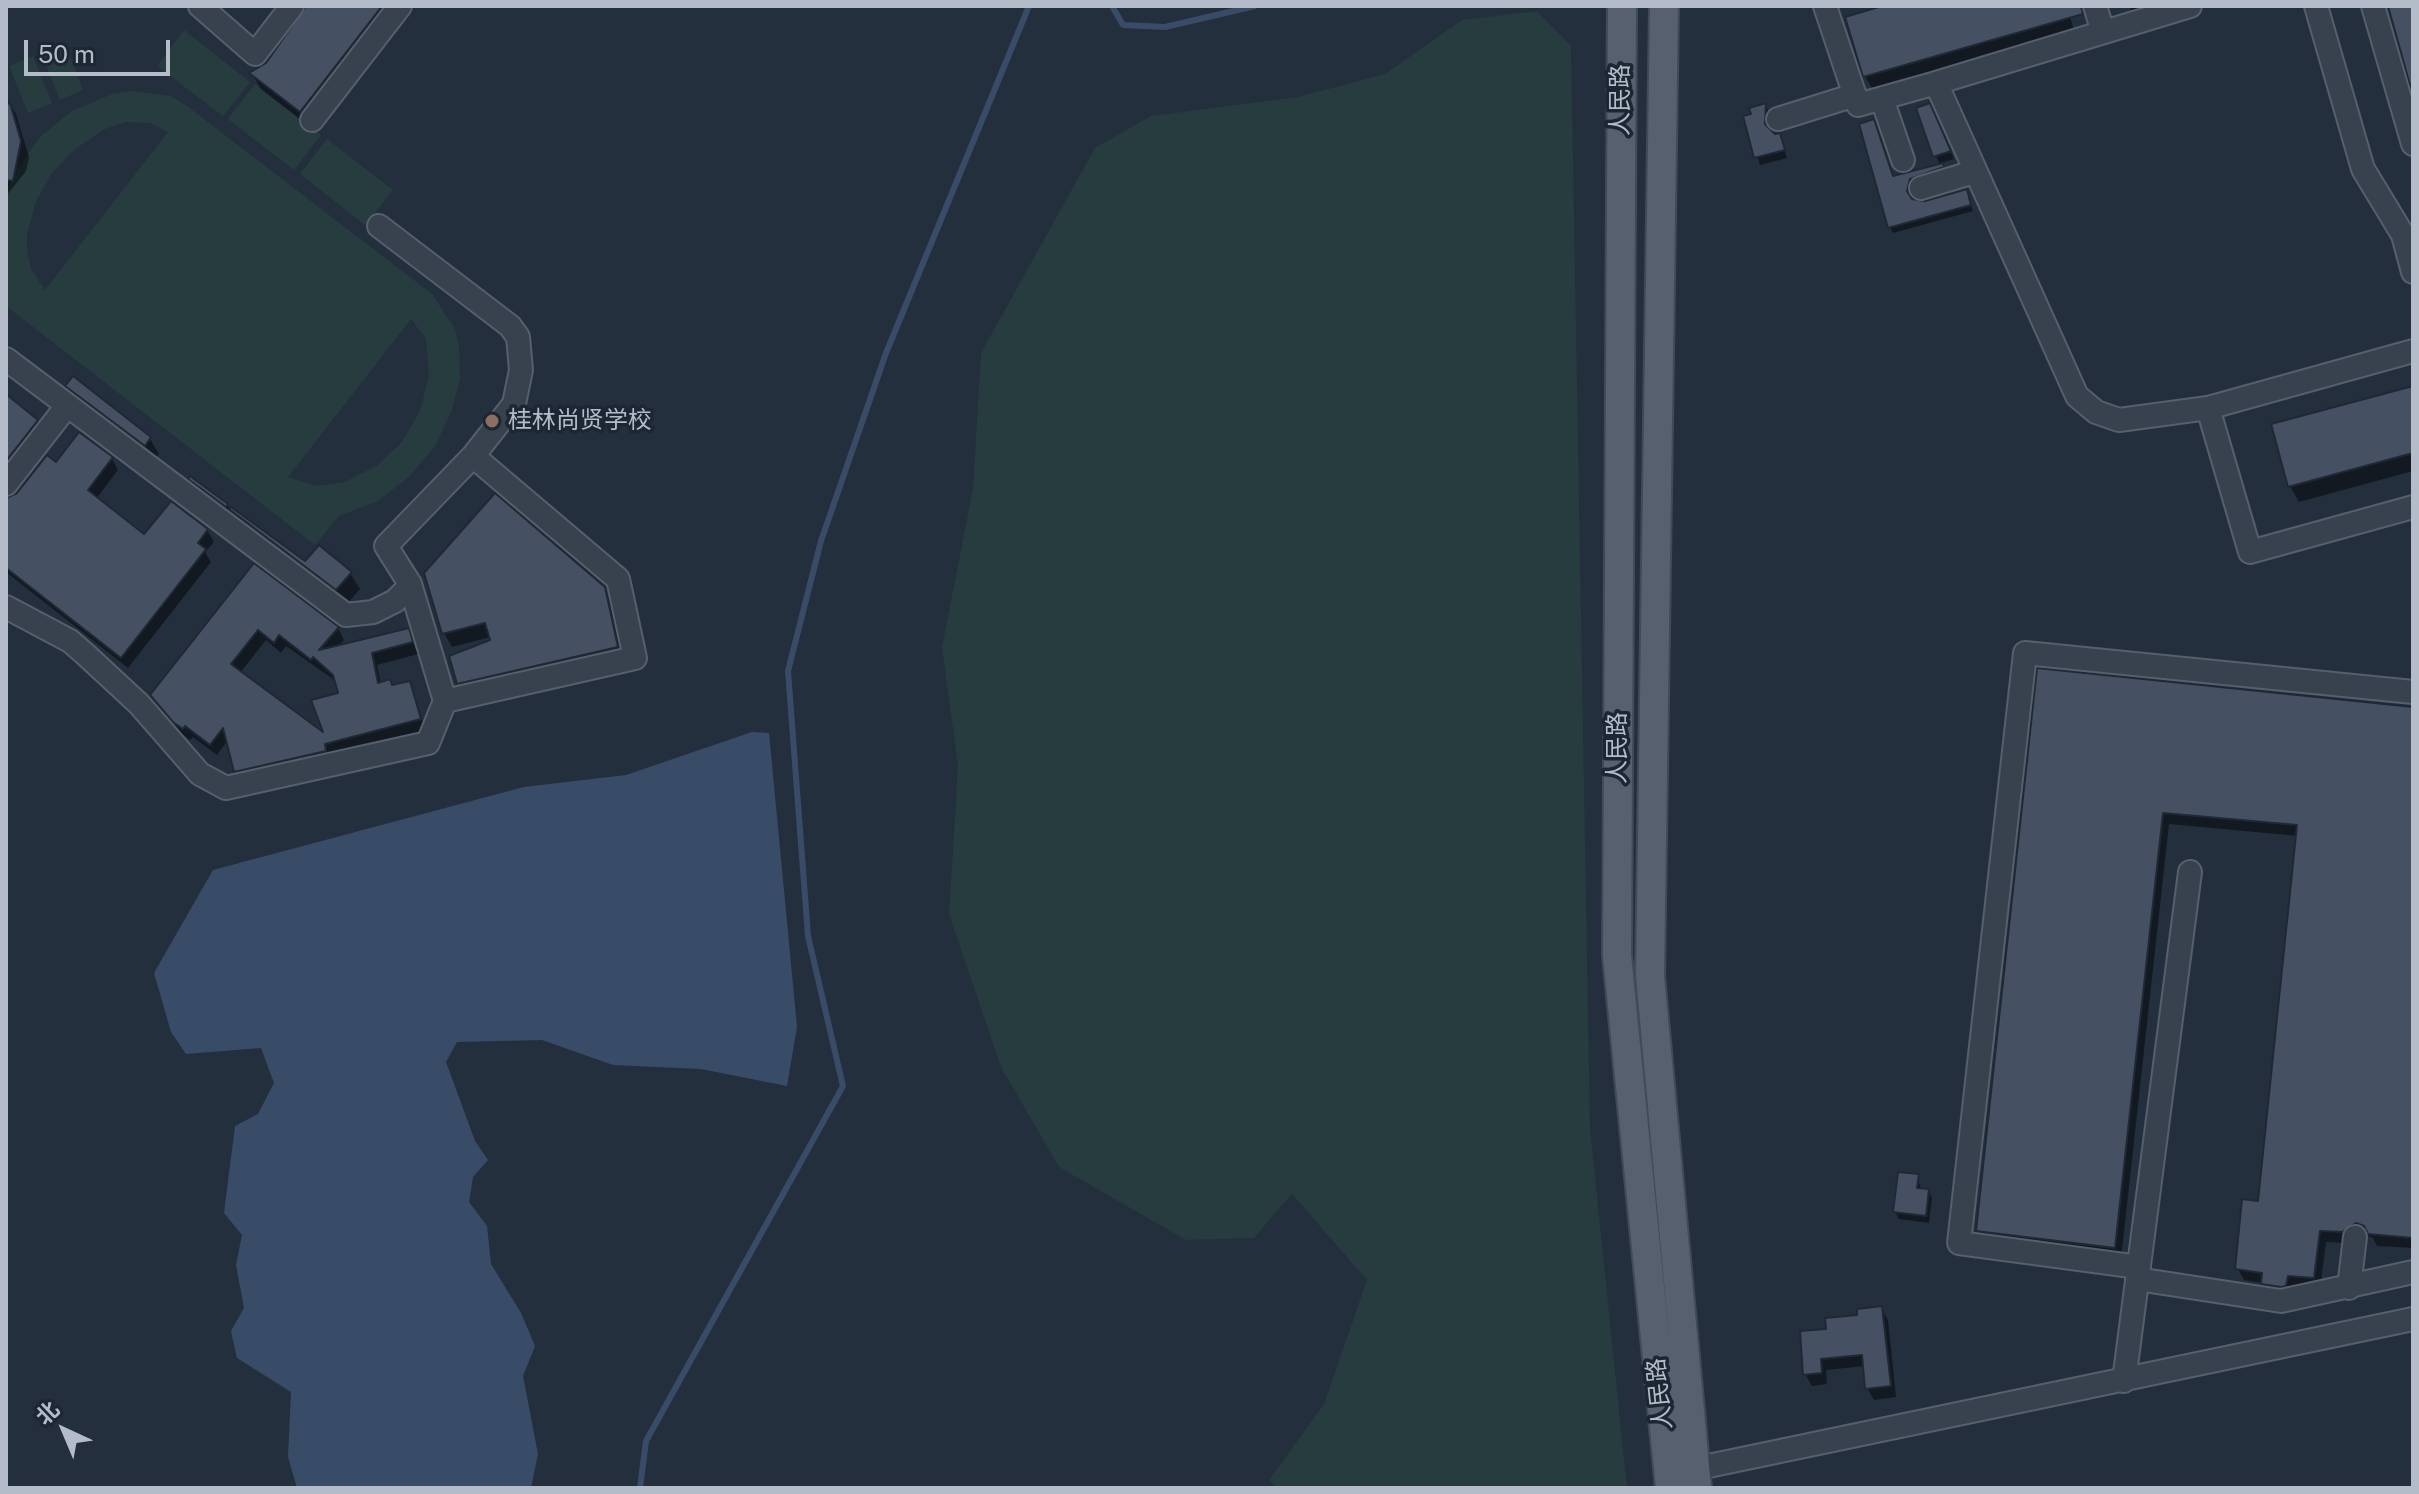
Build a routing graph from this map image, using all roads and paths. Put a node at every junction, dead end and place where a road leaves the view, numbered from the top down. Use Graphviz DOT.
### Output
graph roads {
  1 [pos="200,6"];
  2 [pos="292,6"];
  3 [pos="400,6"];
  4 [pos="1622,6"];
  5 [pos="1664,6"];
  6 [pos="1825,6"];
  7 [pos="2095,6"];
  8 [pos="2190,6"];
  9 [pos="2316,6"];
  10 [pos="2373,6"];
  11 [pos="2103,32"];
  12 [pos="1936,83"];
  13 [pos="1855,95"];
  14 [pos="1882,99"];
  15 [pos="1778,119"];
  16 [pos="312,120"];
  17 [pos="2412,135"];
  18 [pos="1903,160"];
  19 [pos="1974,172"];
  20 [pos="1921,188"];
  21 [pos="379,226"];
  22 [pos="2413,272"];
  23 [pos="2413,351"];
  24 [pos="6,359"];
  25 [pos="67,406"];
  26 [pos="2208,408"];
  27 [pos="473,456"];
  28 [pos="6,484"];
  29 [pos="2413,507"];
  30 [pos="410,584"];
  31 [pos="6,607"];
  32 [pos="2413,692"];
  33 [pos="445,701"];
  34 [pos="2190,872"];
  35 [pos="2355,1237"];
  36 [pos="2413,1272"];
  37 [pos="2138,1273"];
  38 [pos="2349,1288"];
  39 [pos="2413,1319"];
  40 [pos="2124,1381"];
  41 [pos="1696,1478"];
  42 [pos="1670,1488"];
  1 -- 2 [label="street"];
  3 -- 16 [label="street"];
  4 -- 42 [label="main road, 人民路"];
  5 -- 41 [label="main road, 人民路"];
  6 -- 13 [label="street"];
  7 -- 11 [label="street"];
  8 -- 11 [label="street"];
  9 -- 22 [label="street"];
  10 -- 17 [label="street"];
  11 -- 12 [label="street"];
  12 -- 14 [label="street"];
  12 -- 19 [label="street"];
  13 -- 14 [label="street"];
  13 -- 15 [label="street"];
  14 -- 18 [label="street"];
  19 -- 20 [label="street"];
  19 -- 26 [label="street"];
  21 -- 27 [label="street"];
  23 -- 26 [label="street"];
  24 -- 25 [label="street"];
  25 -- 28 [label="street"];
  25 -- 30 [label="street"];
  26 -- 29 [label="street"];
  27 -- 30 [label="street"];
  27 -- 33 [label="street"];
  30 -- 33 [label="street"];
  31 -- 33 [label="street"];
  32 -- 37 [label="street"];
  34 -- 37 [label="street"];
  35 -- 38 [label="street"];
  36 -- 38 [label="street"];
  37 -- 38 [label="street"];
  37 -- 40 [label="street"];
  39 -- 40 [label="street"];
  40 -- 41 [label="street"];
}
